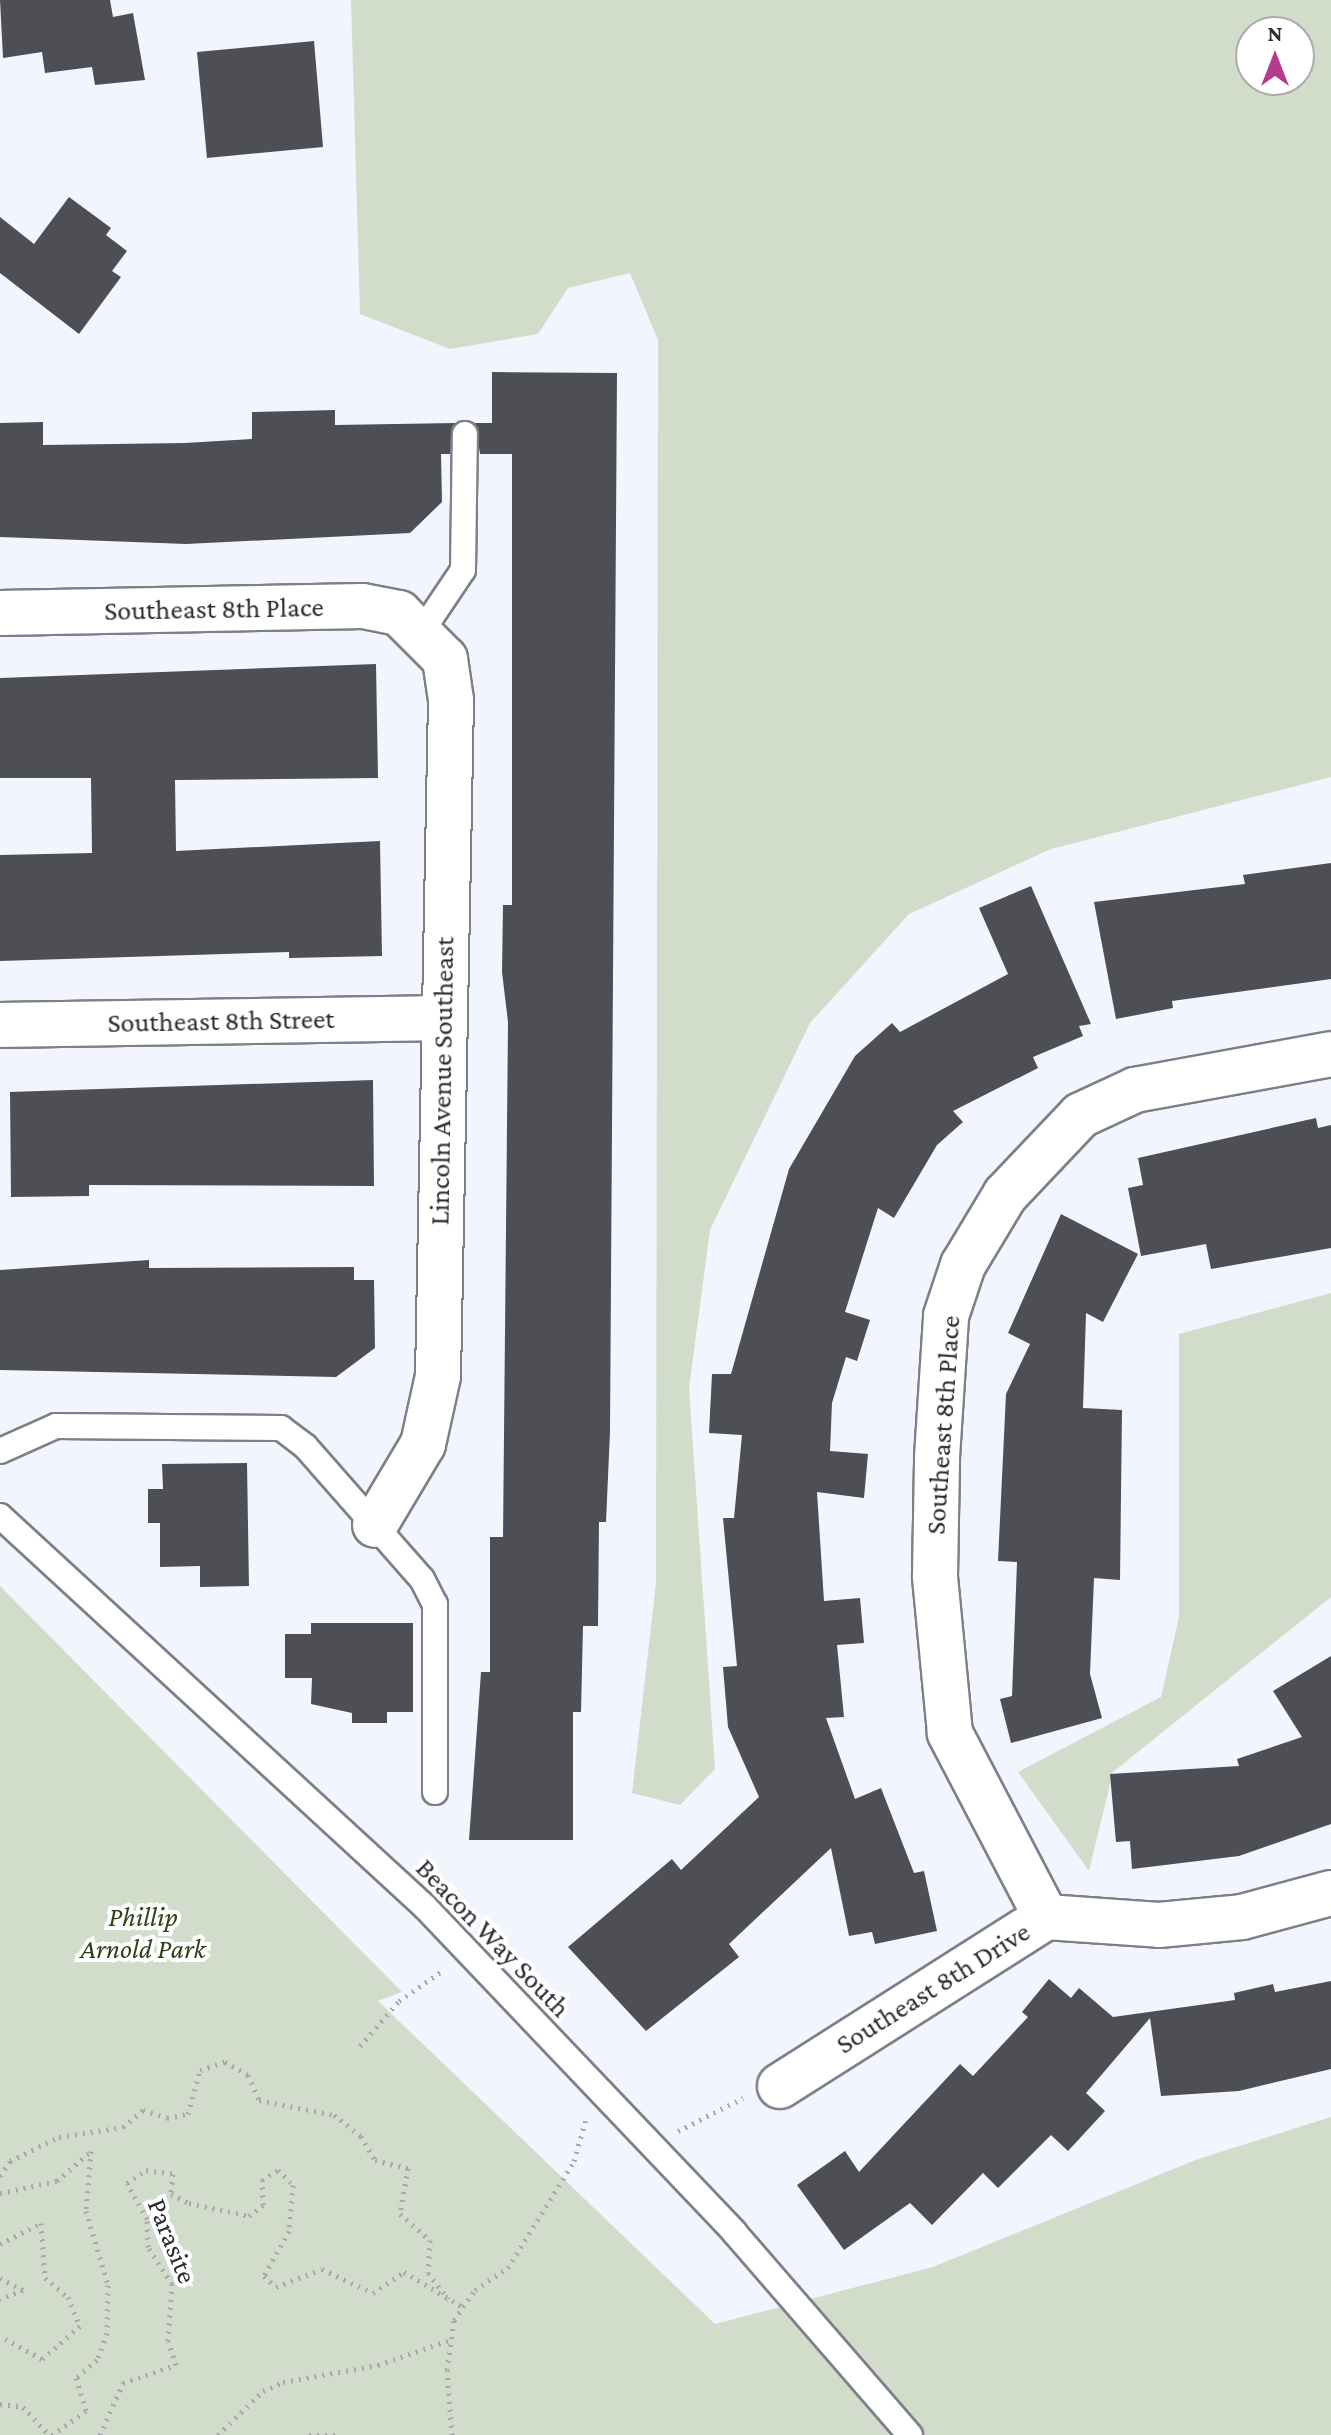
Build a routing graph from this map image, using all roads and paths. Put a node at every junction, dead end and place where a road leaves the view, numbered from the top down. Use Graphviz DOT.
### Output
graph roads {
  1 [pos="465,434"];
  2 [pos="0,613"];
  3 [pos="422,631"];
  4 [pos="441,1018"];
  5 [pos="0,1025"];
  6 [pos="1331,1054"];
  7 [pos="0,1451"];
  8 [pos="0,1516"];
  9 [pos="375,1525"];
  10 [pos="435,1792"];
  11 [pos="1331,1893"];
  12 [pos="1046,1917"];
  13 [pos="469,1953"];
  14 [pos="360,2046"];
  15 [pos="780,2086"];
  16 [pos="597,2088"];
  17 [pos="654,2148"];
  18 [pos="0,2176"];
  19 [pos="0,2193"];
  20 [pos="0,2244"];
  21 [pos="0,2278"];
  22 [pos="0,2299"];
  23 [pos="449,2300"];
  24 [pos="463,2307"];
  25 [pos="0,2336"];
  26 [pos="451,2339"];
  27 [pos="0,2404"];
  28 [pos="51,2435"];
  29 [pos="100,2435"];
  30 [pos="218,2435"];
  31 [pos="309,2435"];
  32 [pos="335,2435"];
  33 [pos="452,2435"];
  34 [pos="910,2435"];
  1 -- 3 [label="lane"];
  2 -- 3 [label="street, Southeast 8th Place"];
  3 -- 4 [label="street, Lincoln Avenue Southeast"];
  4 -- 5 [label="street, Southeast 8th Street"];
  4 -- 9 [label="street, Lincoln Avenue Southeast"];
  6 -- 12 [label="street, Southeast 8th Place"];
  7 -- 9 [label="lane"];
  8 -- 13 [label="lane, Beacon Way South"];
  9 -- 10 [label="lane"];
  11 -- 12 [label="street, Southeast 8th Drive"];
  12 -- 15 [label="street, Southeast 8th Drive"];
  13 -- 14 [label="path"];
  13 -- 16 [label="lane, Beacon Way South"];
  15 -- 17 [label="path"];
  16 -- 17 [label="lane, Beacon Way South"];
  16 -- 24 [label="path"];
  17 -- 34 [label="lane, Beacon Way South"];
  18 -- 23 [label="path"];
  19 -- 28 [label="path"];
  20 -- 25 [label="path"];
  21 -- 22 [label="path"];
  23 -- 24 [label="path, Parasite"];
  23 -- 29 [label="path, Parasite"];
  24 -- 26 [label="path"];
  26 -- 30 [label="path"];
  26 -- 33 [label="path"];
  27 -- 28 [label="path"];
  31 -- 32 [label="path"];
}
